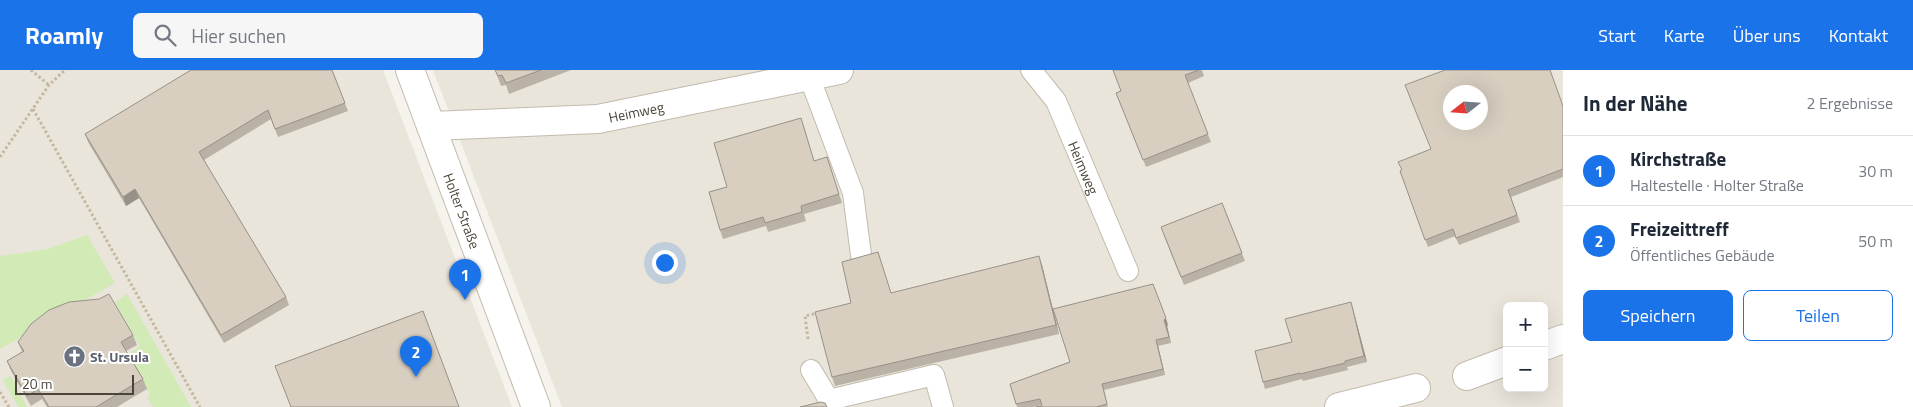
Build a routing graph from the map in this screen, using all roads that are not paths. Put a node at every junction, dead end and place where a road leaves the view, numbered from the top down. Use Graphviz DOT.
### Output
graph roads {
  1 [pos="410,70"];
  2 [pos="838,70"];
  3 [pos="1031,70"];
  4 [pos="809,76"];
  5 [pos="431,126"];
  6 [pos="861,254"];
  7 [pos="1128,271"];
  8 [pos="1563,339"];
  9 [pos="1548,345"];
  10 [pos="1503,362"];
  11 [pos="811,370"];
  12 [pos="1467,376"];
  13 [pos="1416,388"];
  14 [pos="536,407"];
  15 [pos="943,407"];
  16 [pos="1339,407"];
  1 -- 5 [label="street, Holter Straße"];
  2 -- 4 [label="street, Heimweg"];
  3 -- 7 [label="lane, Heimweg"];
  4 -- 5 [label="street, Heimweg"];
  4 -- 6 [label="lane"];
  5 -- 14 [label="street, Holter Straße"];
  8 -- 9 [label="street"];
  10 -- 12 [label="street"];
  11 -- 15 [label="lane"];
  13 -- 16 [label="street"];
}
